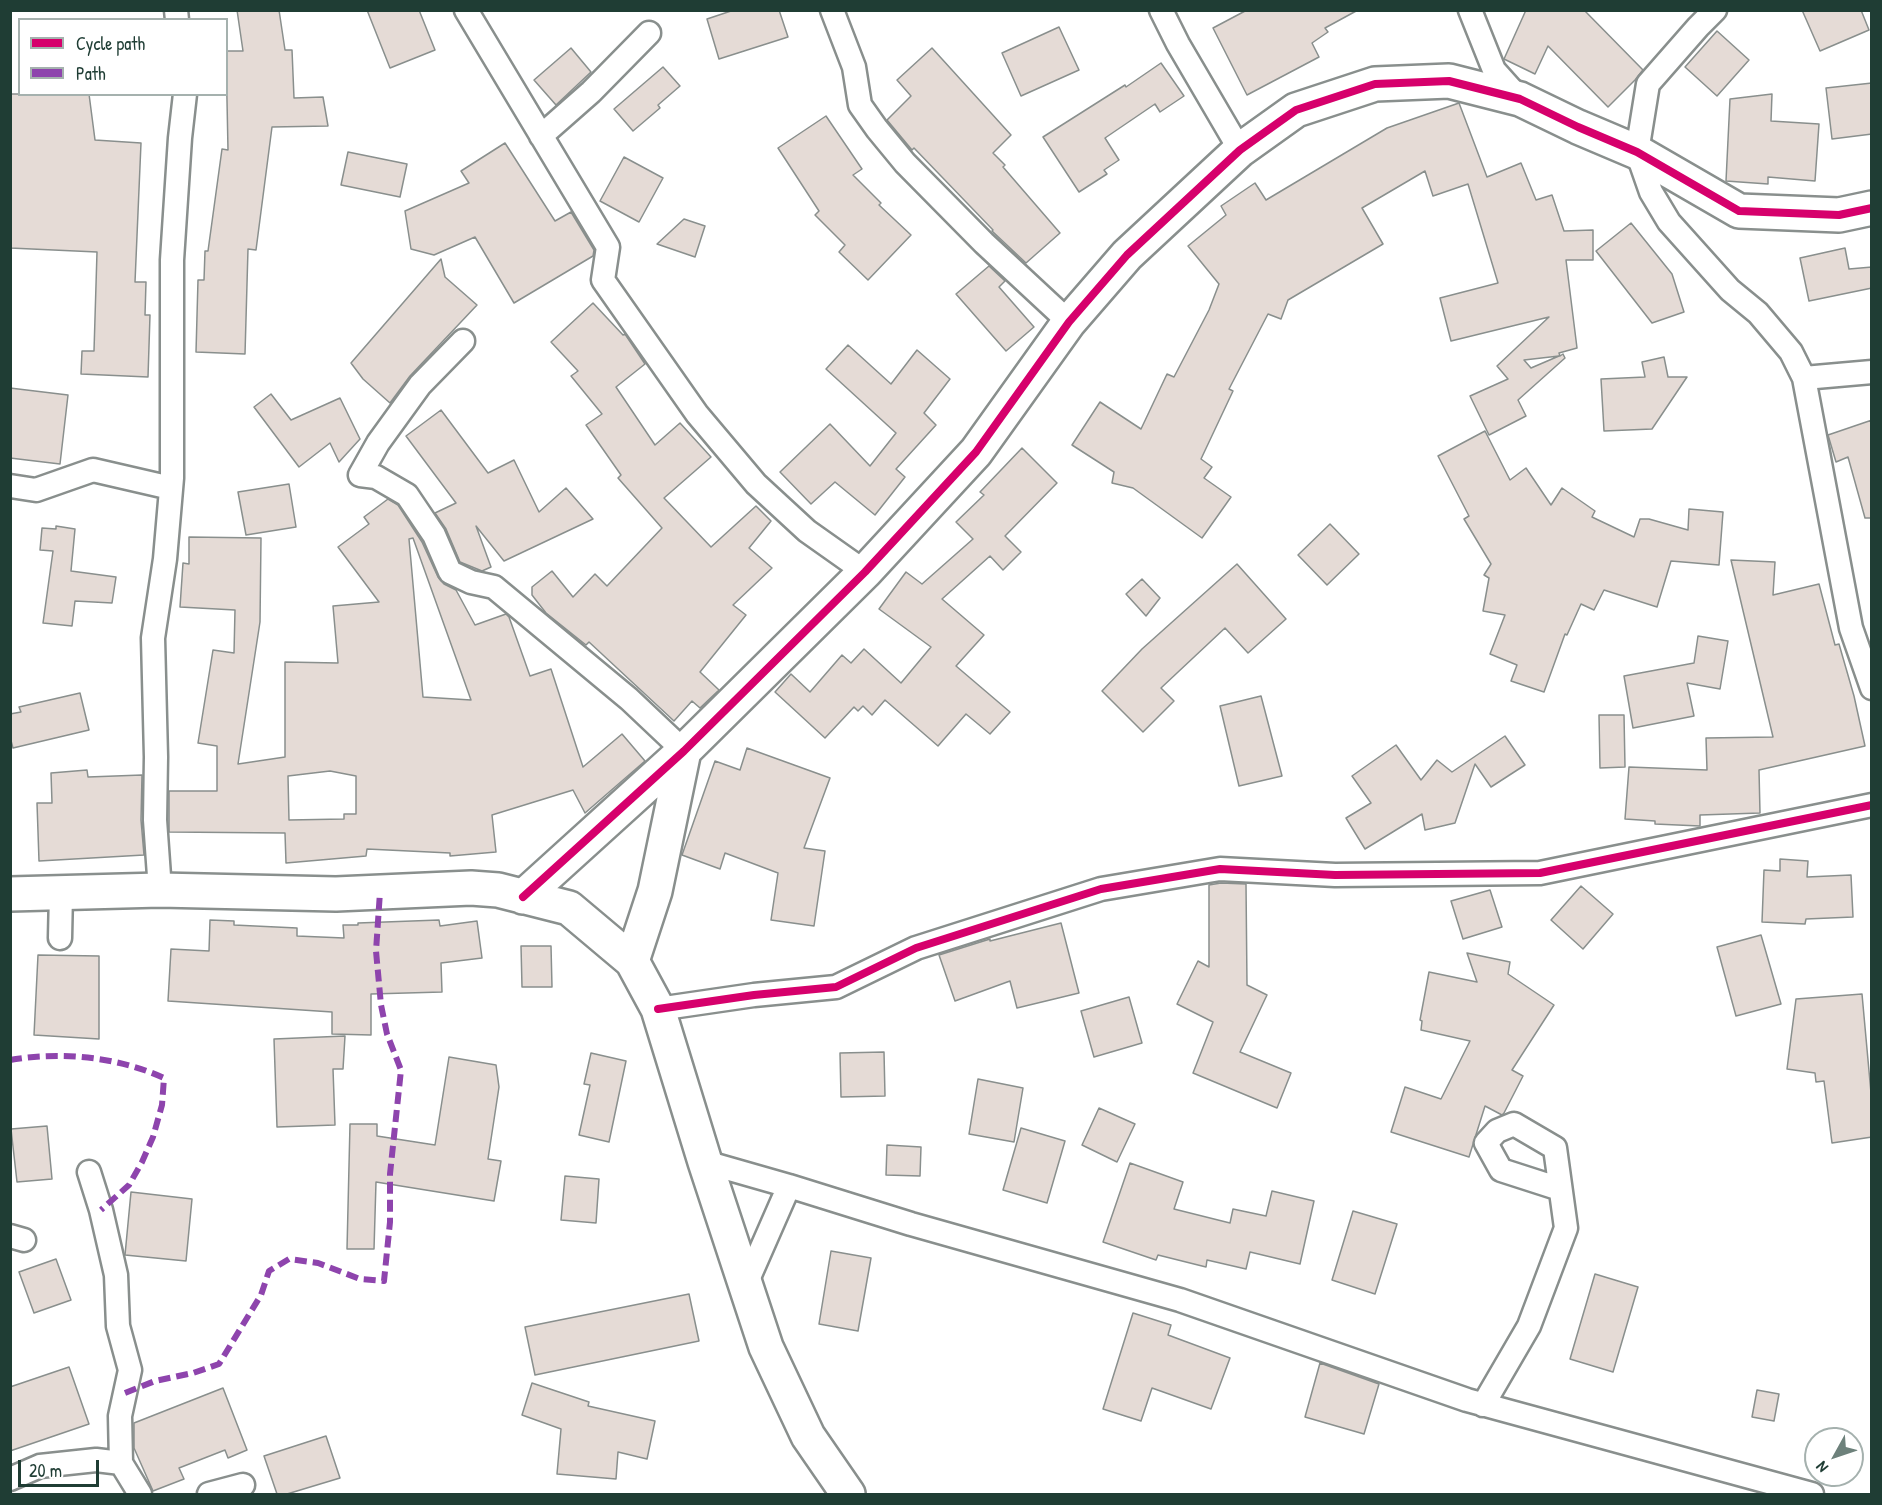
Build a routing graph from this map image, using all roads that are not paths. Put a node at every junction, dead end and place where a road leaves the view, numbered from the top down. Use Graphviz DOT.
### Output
graph roads {
  1 [pos="832,10"];
  2 [pos="1161,10"];
  3 [pos="1470,10"];
  4 [pos="1715,10"];
  5 [pos="472,12"];
  6 [pos="650,33"];
  7 [pos="185,96"];
  8 [pos="1520,99"];
  9 [pos="541,136"];
  10 [pos="1240,150"];
  11 [pos="1637,152"];
  12 [pos="1872,208"];
  13 [pos="1069,322"];
  14 [pos="463,341"];
  15 [pos="1872,372"];
  16 [pos="1804,378"];
  17 [pos="10,486"];
  18 [pos="171,488"];
  19 [pos="865,572"];
  20 [pos="1872,688"];
  21 [pos="684,751"];
  22 [pos="1872,805"];
  23 [pos="160,890"];
  24 [pos="61,893"];
  25 [pos="10,894"];
  26 [pos="524,897"];
  27 [pos="60,938"];
  28 [pos="632,961"];
  29 [pos="658,1009"];
  30 [pos="705,1162"];
  31 [pos="89,1172"];
  32 [pos="789,1186"];
  33 [pos="1560,1189"];
  34 [pos="746,1284"];
  35 [pos="1483,1405"];
  36 [pos="121,1462"];
  37 [pos="10,1479"];
  38 [pos="243,1485"];
  39 [pos="140,1494"];
  40 [pos="209,1494"];
  41 [pos="848,1494"];
  42 [pos="1812,1494"];
  1 -- 13 [label="street"];
  2 -- 10 [label="street"];
  3 -- 8 [label="street"];
  4 -- 11 [label="street"];
  5 -- 9 [label="street"];
  6 -- 9 [label="street"];
  7 -- 18 [label="street"];
  8 -- 10 [label="street"];
  8 -- 11 [label="street"];
  9 -- 19 [label="street"];
  10 -- 13 [label="street"];
  11 -- 12 [label="street"];
  11 -- 16 [label="street"];
  13 -- 19 [label="street"];
  14 -- 21 [label="street"];
  15 -- 16 [label="street"];
  16 -- 20 [label="street"];
  17 -- 18 [label="street"];
  18 -- 23 [label="street"];
  19 -- 21 [label="street"];
  21 -- 26 [label="street"];
  21 -- 28 [label="street"];
  22 -- 29 [label="street"];
  23 -- 24 [label="street"];
  23 -- 26 [label="street"];
  24 -- 25 [label="street"];
  24 -- 27 [label="street"];
  26 -- 28 [label="street"];
  28 -- 29 [label="street"];
  29 -- 30 [label="street"];
  30 -- 32 [label="street"];
  30 -- 34 [label="street"];
  31 -- 36 [label="street"];
  32 -- 34 [label="street"];
  32 -- 35 [label="street"];
  33 -- 35 [label="street"];
  34 -- 41 [label="street"];
  35 -- 42 [label="street"];
  36 -- 37 [label="street"];
  36 -- 39 [label="street"];
  38 -- 40 [label="street"];
}
